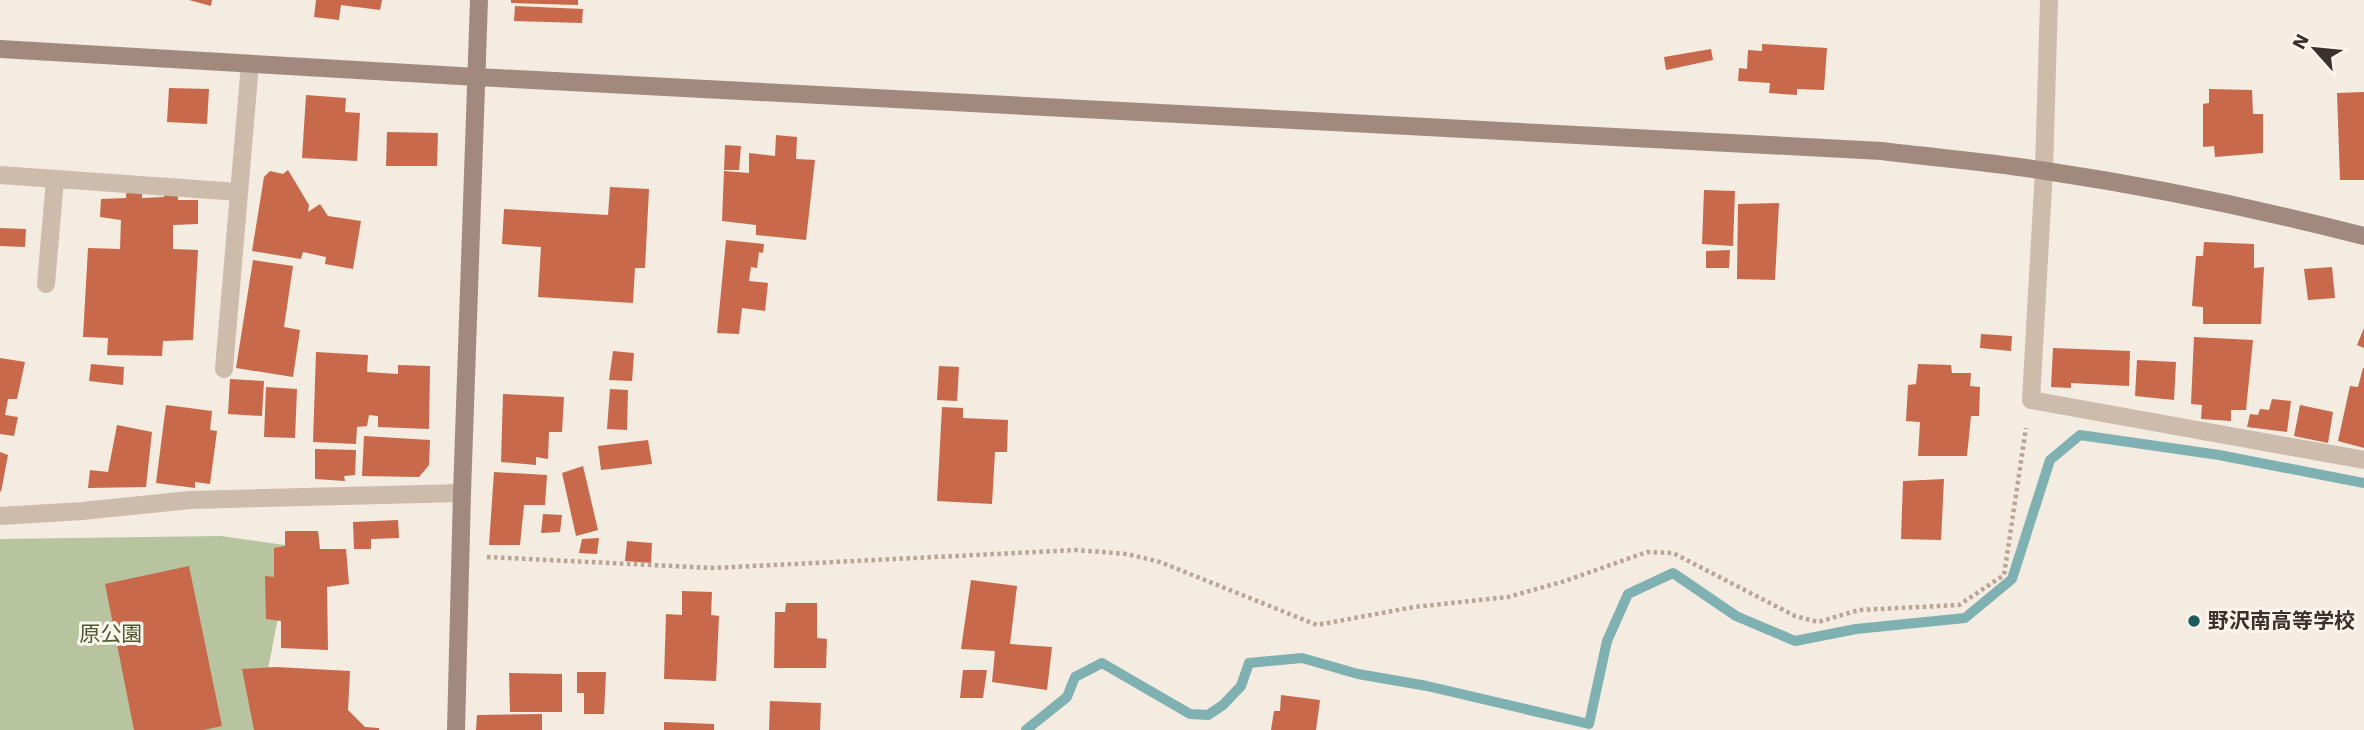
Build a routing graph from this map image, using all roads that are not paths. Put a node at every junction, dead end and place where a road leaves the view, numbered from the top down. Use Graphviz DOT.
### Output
graph roads {
  1 [pos="479,0"];
  2 [pos="2049,0"];
  3 [pos="0,49"];
  4 [pos="250,64"];
  5 [pos="477,77"];
  6 [pos="2044,170"];
  7 [pos="0,175"];
  8 [pos="55,179"];
  9 [pos="239,192"];
  10 [pos="2364,236"];
  11 [pos="47,284"];
  12 [pos="224,369"];
  13 [pos="2364,460"];
  14 [pos="462,493"];
  15 [pos="0,516"];
  16 [pos="456,730"];
  1 -- 5 [label="street"];
  2 -- 6 [label="street"];
  3 -- 4 [label="street"];
  4 -- 5 [label="street"];
  4 -- 9 [label="street"];
  5 -- 6 [label="street"];
  5 -- 14 [label="street"];
  6 -- 10 [label="street"];
  6 -- 13 [label="street"];
  7 -- 8 [label="street"];
  8 -- 9 [label="street"];
  8 -- 11 [label="street"];
  9 -- 12 [label="street"];
  14 -- 15 [label="street"];
  14 -- 16 [label="street"];
}
